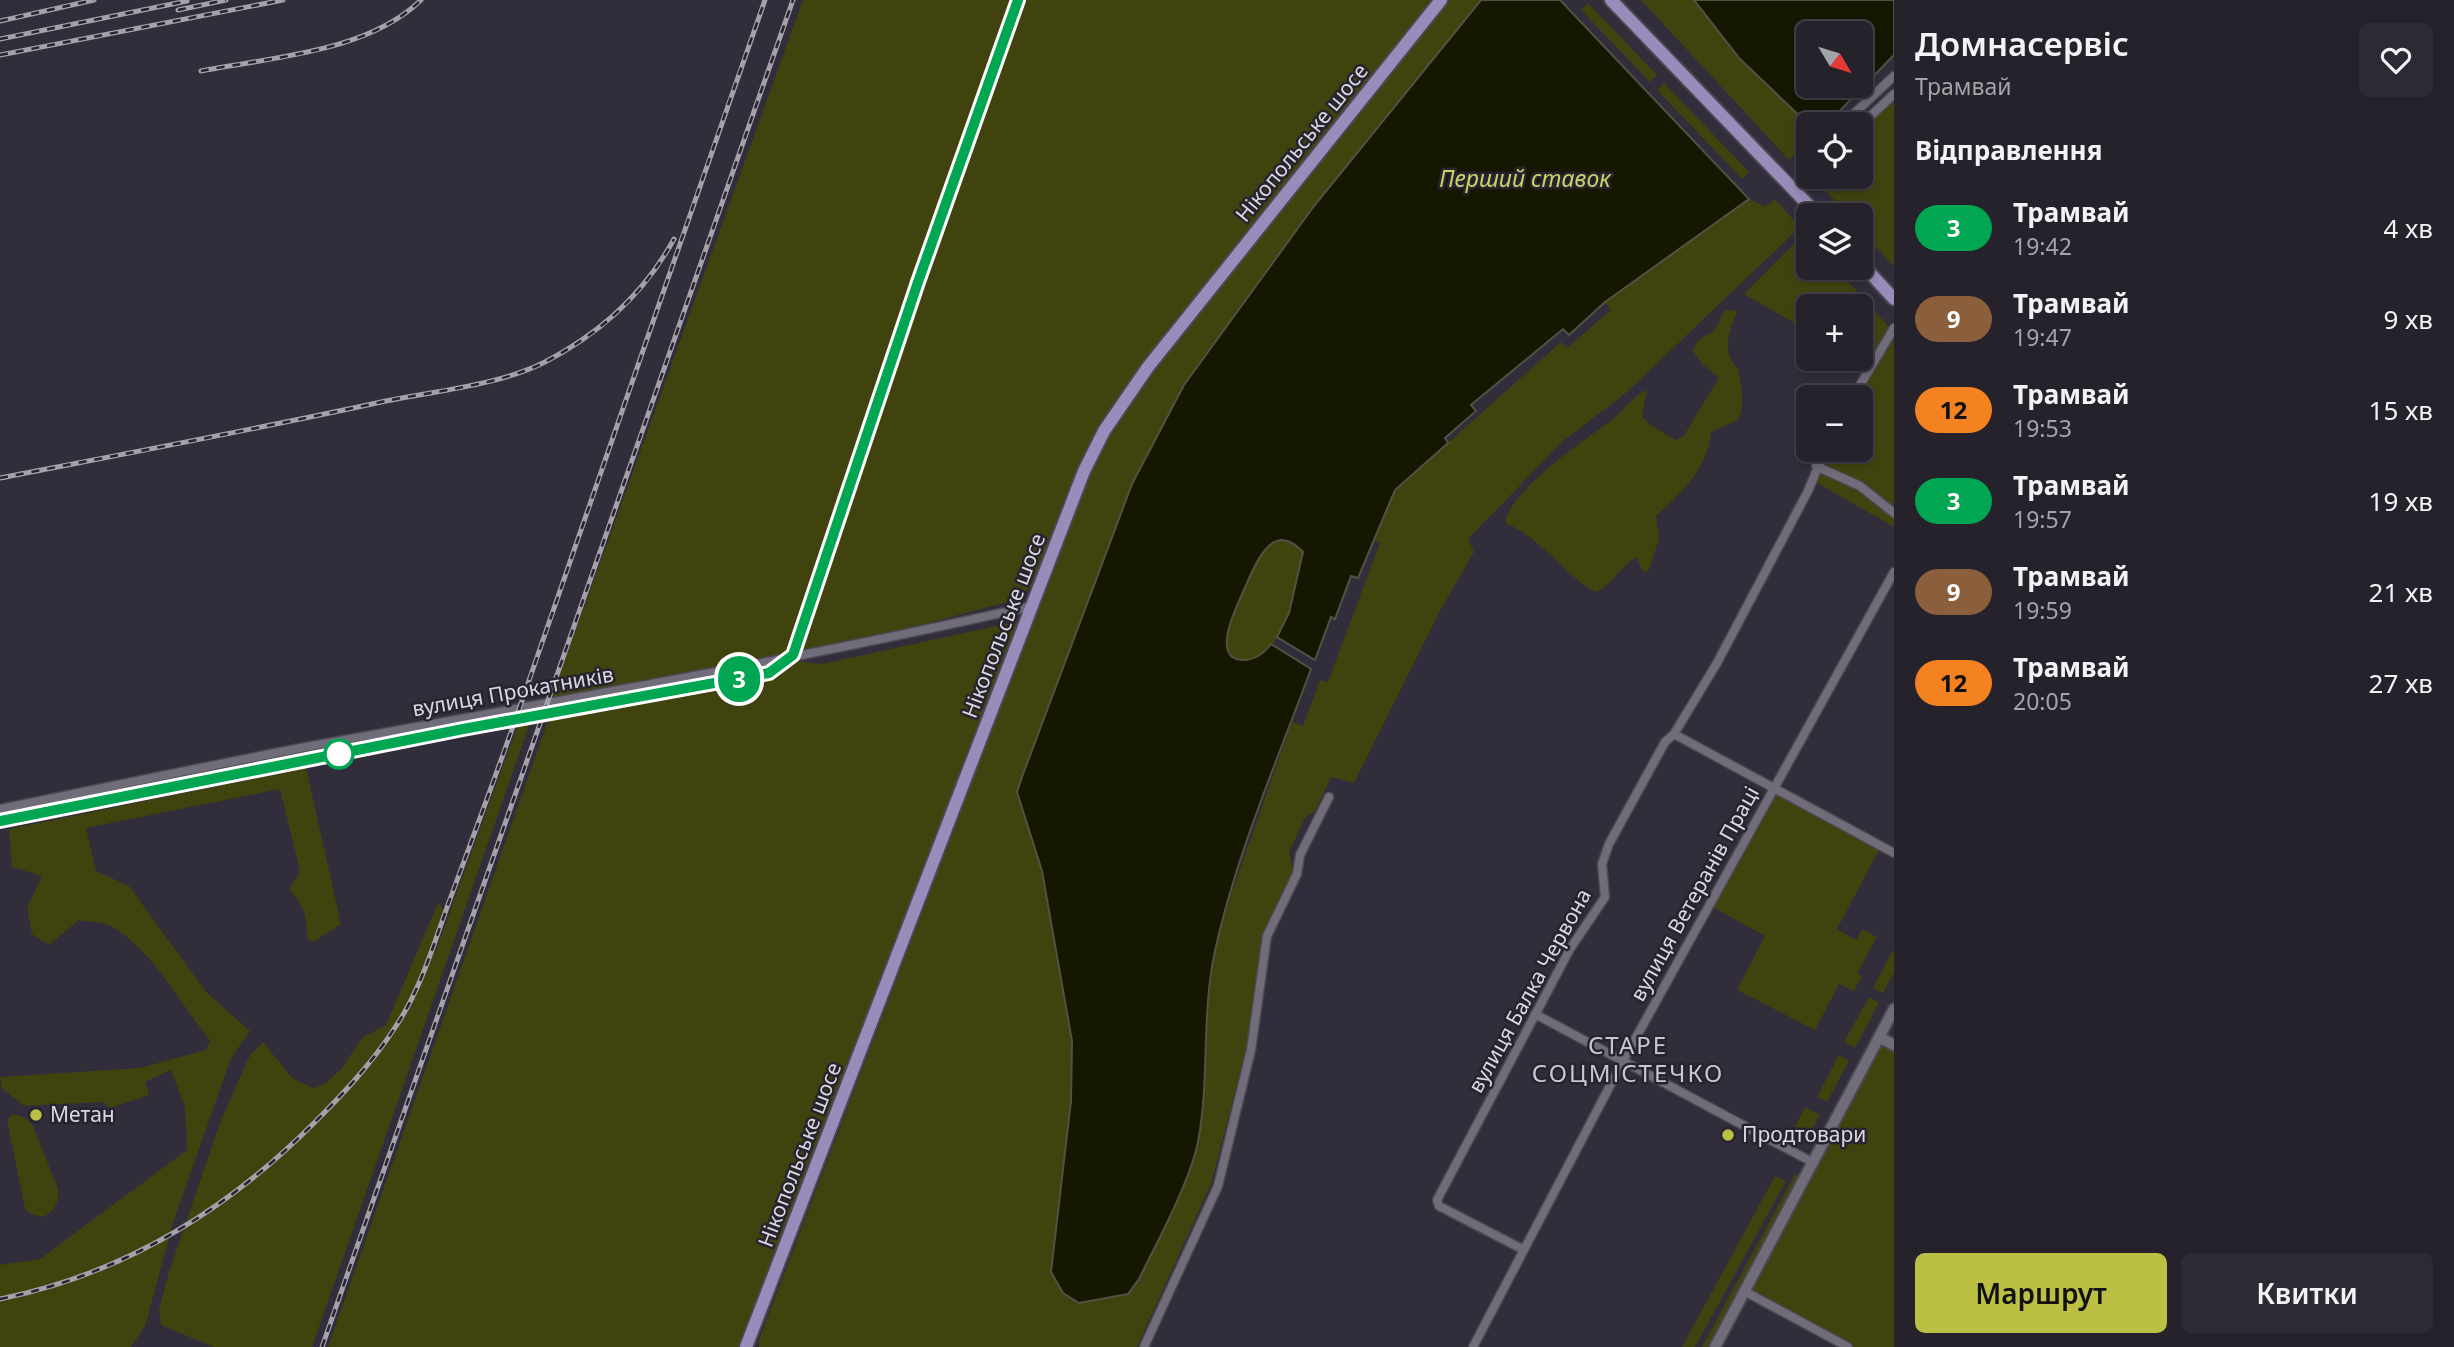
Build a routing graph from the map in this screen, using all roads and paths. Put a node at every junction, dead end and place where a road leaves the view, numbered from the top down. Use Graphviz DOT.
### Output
graph roads {
  1 [pos="1441,0"];
  2 [pos="1611,0"];
  3 [pos="1894,76"];
  4 [pos="1894,94"];
  5 [pos="1864,104"];
  6 [pos="1856,112"];
  7 [pos="1871,112"];
  8 [pos="1873,114"];
  9 [pos="1806,203"];
  10 [pos="1873,276"];
  11 [pos="1894,299"];
  12 [pos="1894,328"];
  13 [pos="1860,385"];
  14 [pos="1818,462"];
  15 [pos="1816,466"];
  16 [pos="1894,513"];
  17 [pos="1894,572"];
  18 [pos="1032,606"];
  19 [pos="1674,734"];
  20 [pos="1774,788"];
  21 [pos="1329,797"];
  22 [pos="0,809"];
  23 [pos="1894,853"];
  24 [pos="1894,1009"];
  25 [pos="1535,1014"];
  26 [pos="1879,1037"];
  27 [pos="1894,1045"];
  28 [pos="1623,1061"];
  29 [pos="1812,1162"];
  30 [pos="1524,1250"];
  31 [pos="1744,1291"];
  32 [pos="746,1347"];
  33 [pos="1144,1347"];
  34 [pos="1473,1347"];
  35 [pos="1715,1347"];
  36 [pos="1847,1347"];
  1 -- 18 [label="main road, Нікопольське шосе"];
  2 -- 9 [label="main road"];
  3 -- 5 [label="street"];
  4 -- 8 [label="street"];
  5 -- 6 [label="street"];
  5 -- 7 [label="street"];
  10 -- 11 [label="main road"];
  12 -- 13 [label="street"];
  14 -- 15 [label="street, вулиця Балка Червона"];
  15 -- 16 [label="street"];
  15 -- 19 [label="street, вулиця Балка Червона"];
  17 -- 20 [label="street, вулиця Ветеранів Праці"];
  18 -- 22 [label="street, вулиця Прокатників"];
  18 -- 32 [label="main road, Нікопольське шосе"];
  19 -- 20 [label="street"];
  19 -- 25 [label="street, вулиця Балка Червона"];
  20 -- 23 [label="street"];
  20 -- 28 [label="street, вулиця Ветеранів Праці"];
  21 -- 33 [label="street"];
  24 -- 26 [label="street"];
  25 -- 28 [label="street"];
  25 -- 30 [label="street, вулиця Балка Червона"];
  26 -- 27 [label="street"];
  26 -- 29 [label="street"];
  28 -- 29 [label="street"];
  28 -- 30 [label="street, вулиця Ветеранів Праці"];
  29 -- 31 [label="street"];
  30 -- 34 [label="street, вулиця Ветеранів Праці"];
  31 -- 35 [label="street"];
  31 -- 36 [label="street"];
}
